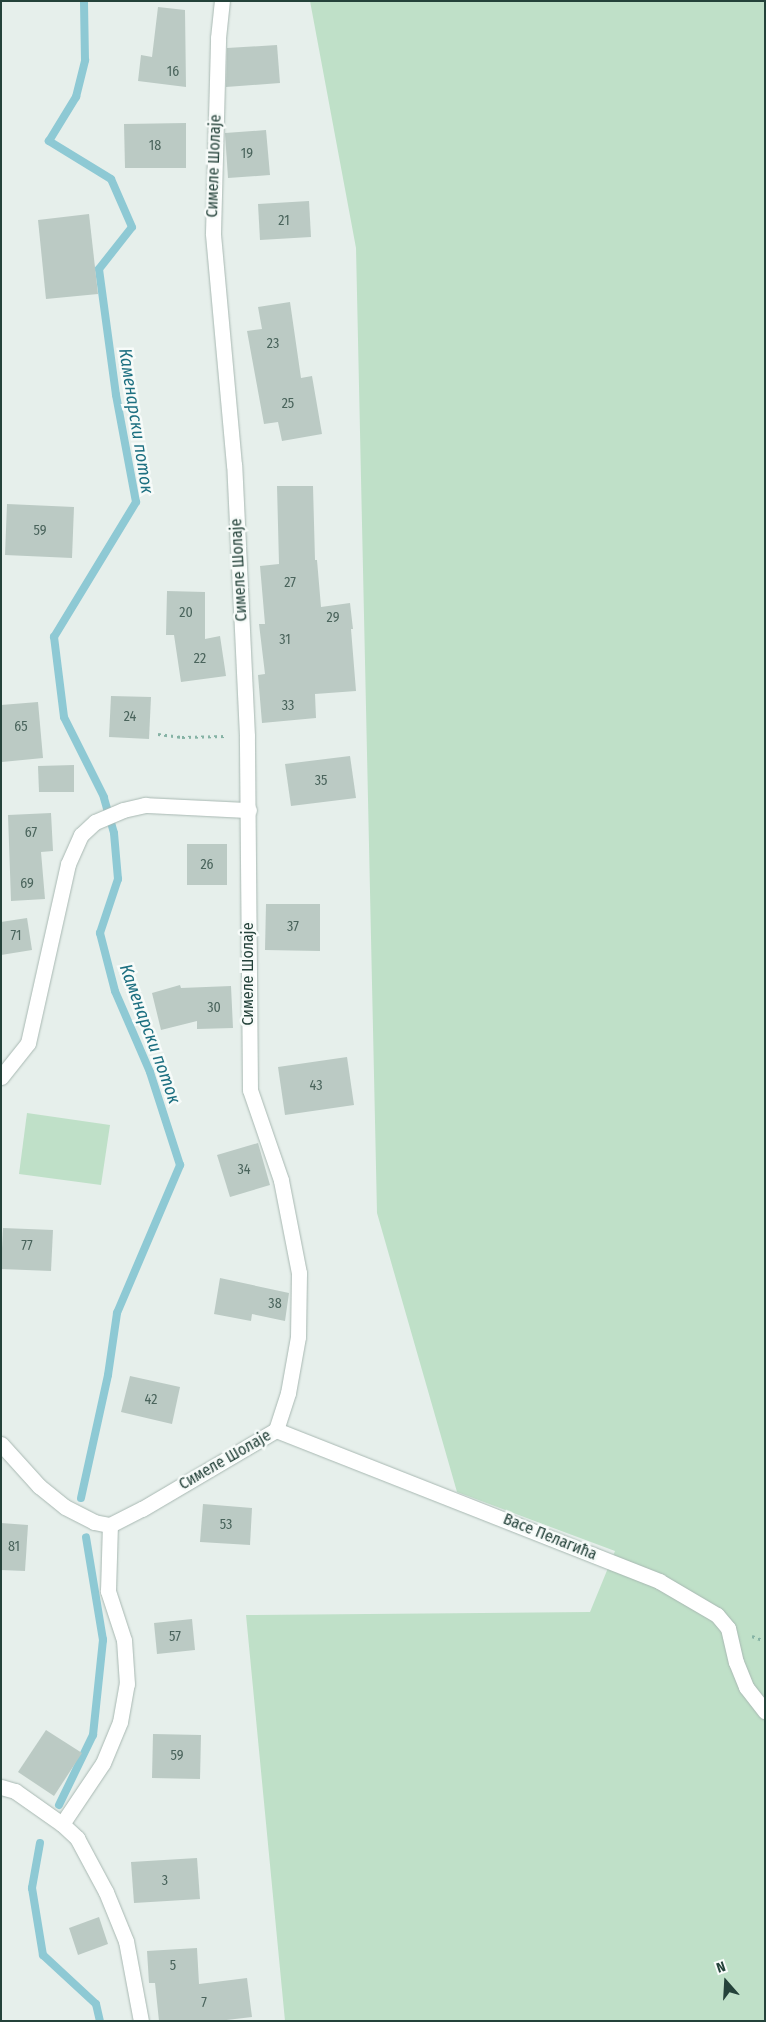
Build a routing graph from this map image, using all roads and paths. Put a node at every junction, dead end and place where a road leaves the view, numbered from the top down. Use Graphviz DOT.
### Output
graph roads {
  1 [pos="222,1"];
  2 [pos="158,734"];
  3 [pos="247,736"];
  4 [pos="249,810"];
  5 [pos="1,1076"];
  6 [pos="276,1430"];
  7 [pos="1,1444"];
  8 [pos="110,1525"];
  9 [pos="765,1712"];
  10 [pos="1,1787"];
  11 [pos="62,1824"];
  12 [pos="141,2021"];
  1 -- 3 [label="street, Симеле Шолаје"];
  2 -- 3 [label="path"];
  3 -- 4 [label="street, Симеле Шолаје"];
  4 -- 5 [label="street"];
  4 -- 6 [label="street, Симеле Шолаје"];
  6 -- 8 [label="street, Симеле Шолаје"];
  6 -- 9 [label="street, Васе Пелагића"];
  7 -- 8 [label="street"];
  8 -- 11 [label="street"];
  10 -- 11 [label="street"];
  11 -- 12 [label="street"];
}
